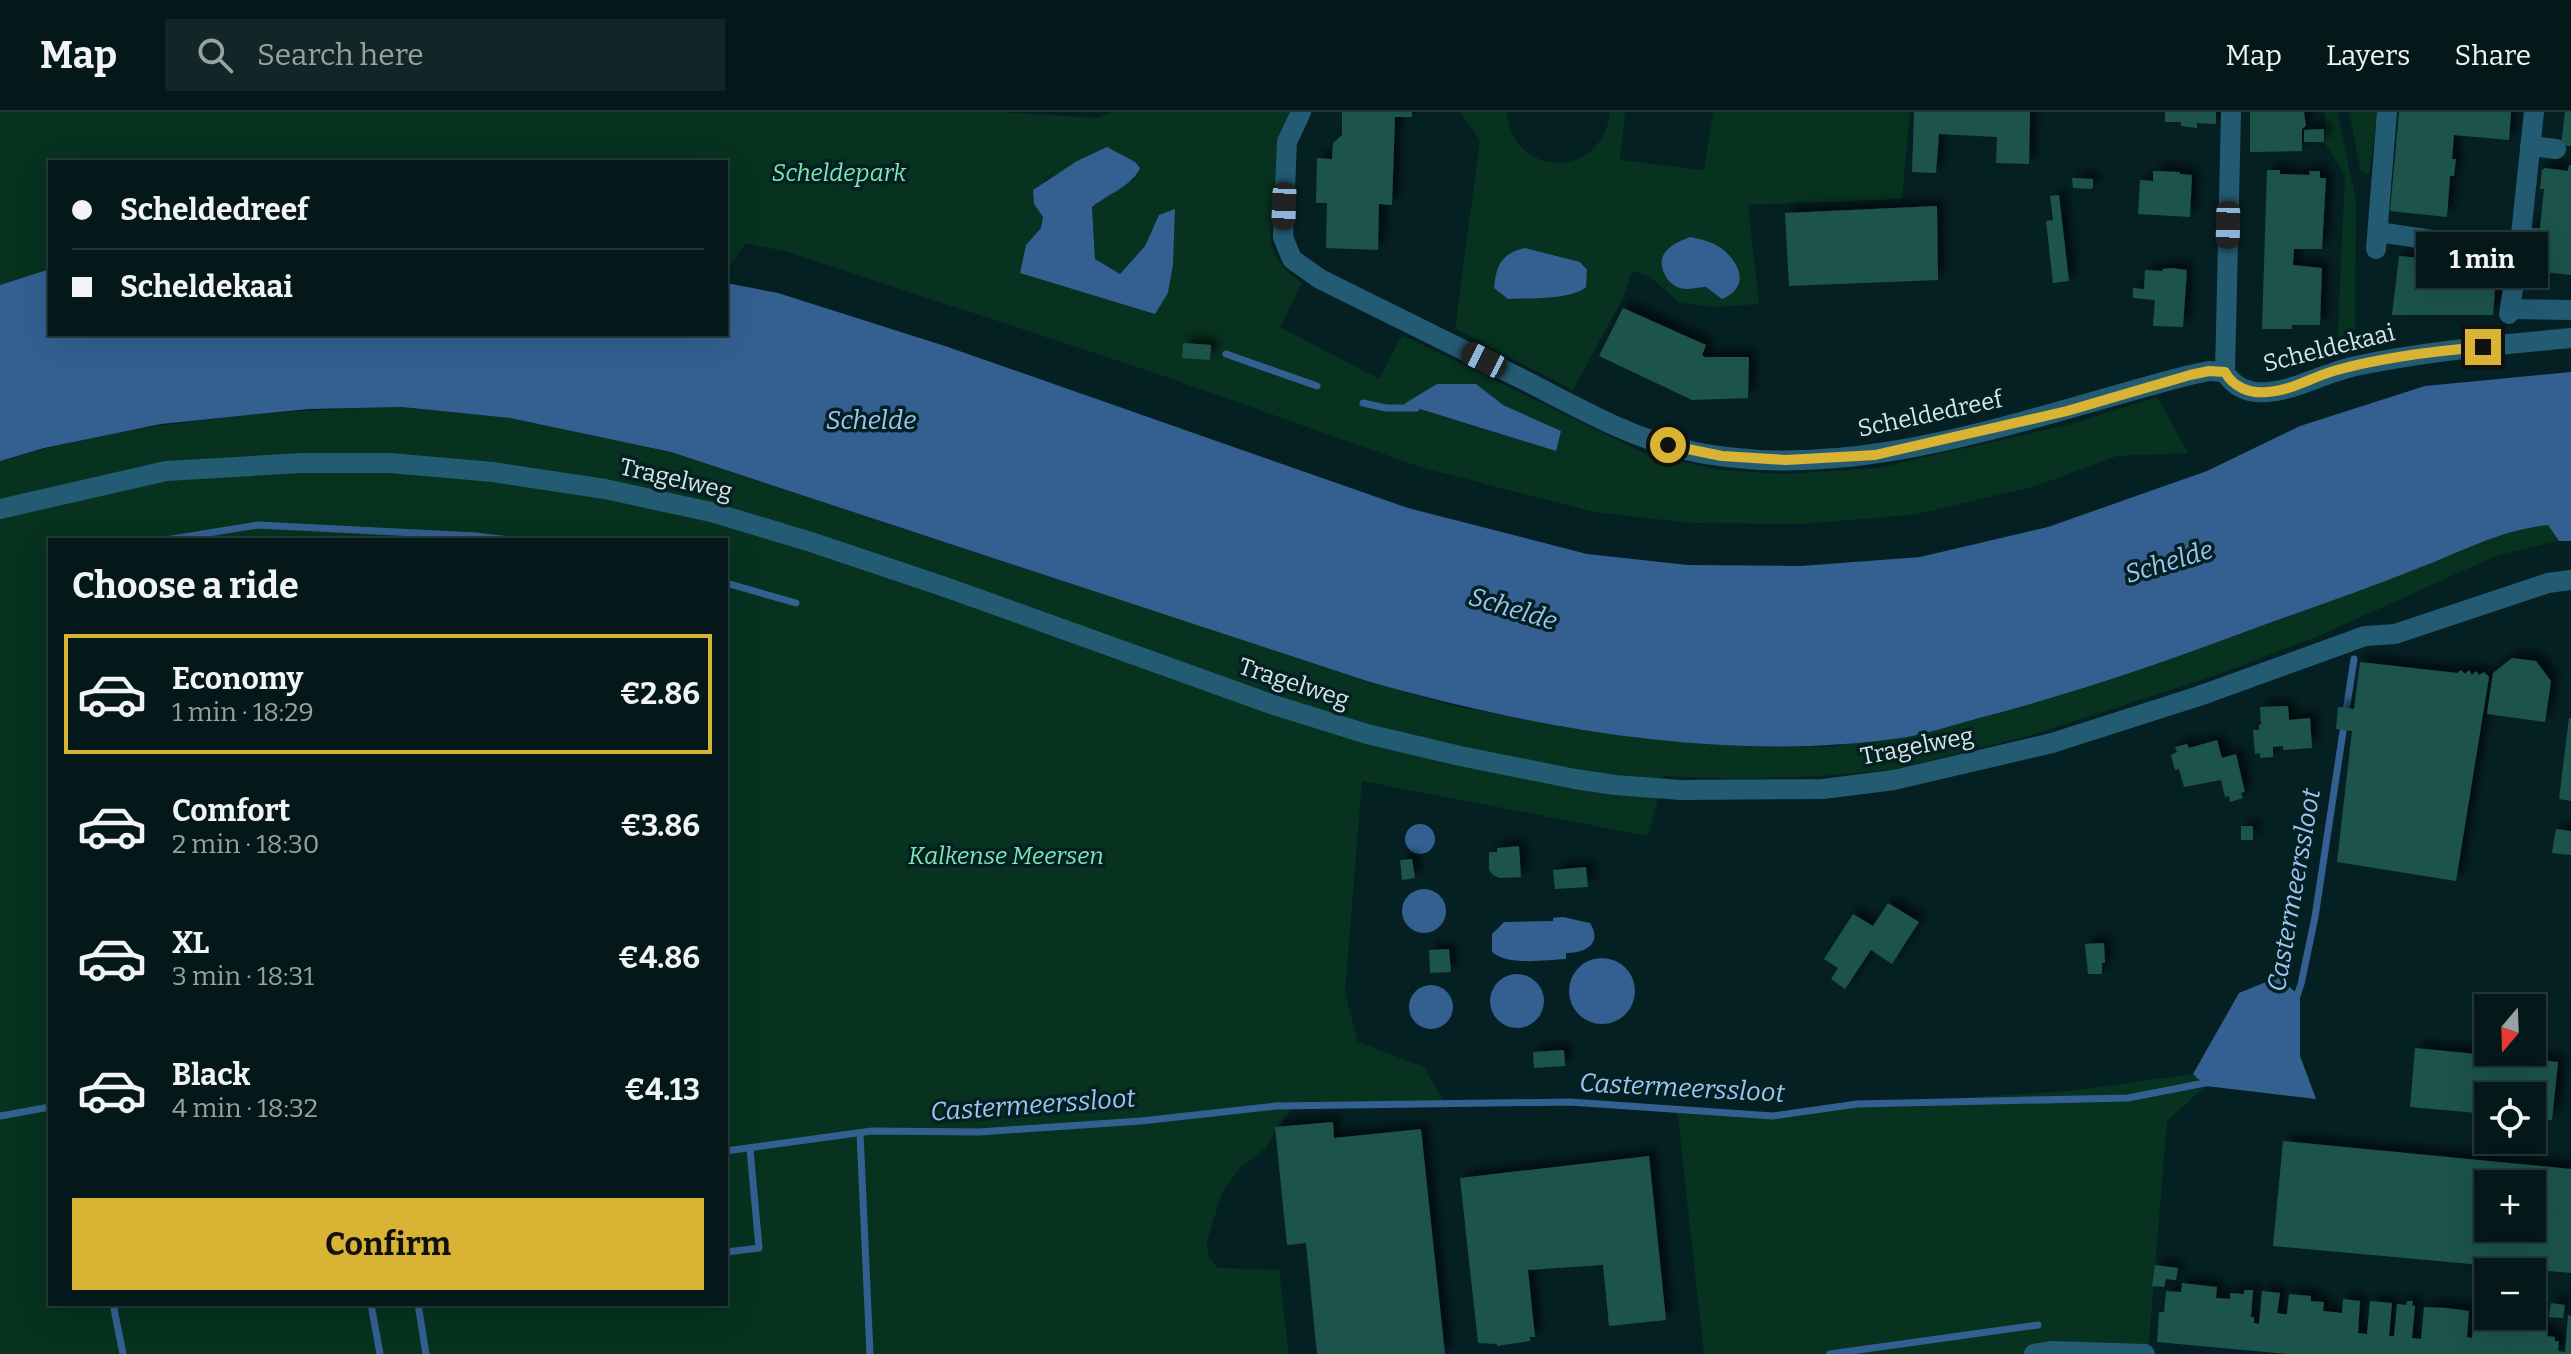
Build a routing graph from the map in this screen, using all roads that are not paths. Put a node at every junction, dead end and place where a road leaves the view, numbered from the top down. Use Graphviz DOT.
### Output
graph roads {
  1 [pos="1301,112"];
  2 [pos="2231,112"];
  3 [pos="2387,112"];
  4 [pos="2534,112"];
  5 [pos="2390,154"];
  6 [pos="2379,238"];
  7 [pos="2519,253"];
  8 [pos="2571,310"];
  9 [pos="2571,338"];
  10 [pos="2225,372"];
  11 [pos="0,509"];
  12 [pos="2571,580"];
  13 [pos="2034,1354"];
  14 [pos="2145,1354"];
  1 -- 10 [label="street, Scheldedreef"];
  2 -- 10 [label="street"];
  3 -- 6 [label="street"];
  4 -- 7 [label="street"];
  5 -- 6 [label="street"];
  6 -- 7 [label="street"];
  7 -- 8 [label="street"];
  9 -- 10 [label="street, Scheldekaai"];
  11 -- 12 [label="street, Tragelweg"];
  13 -- 14 [label="street"];
}
